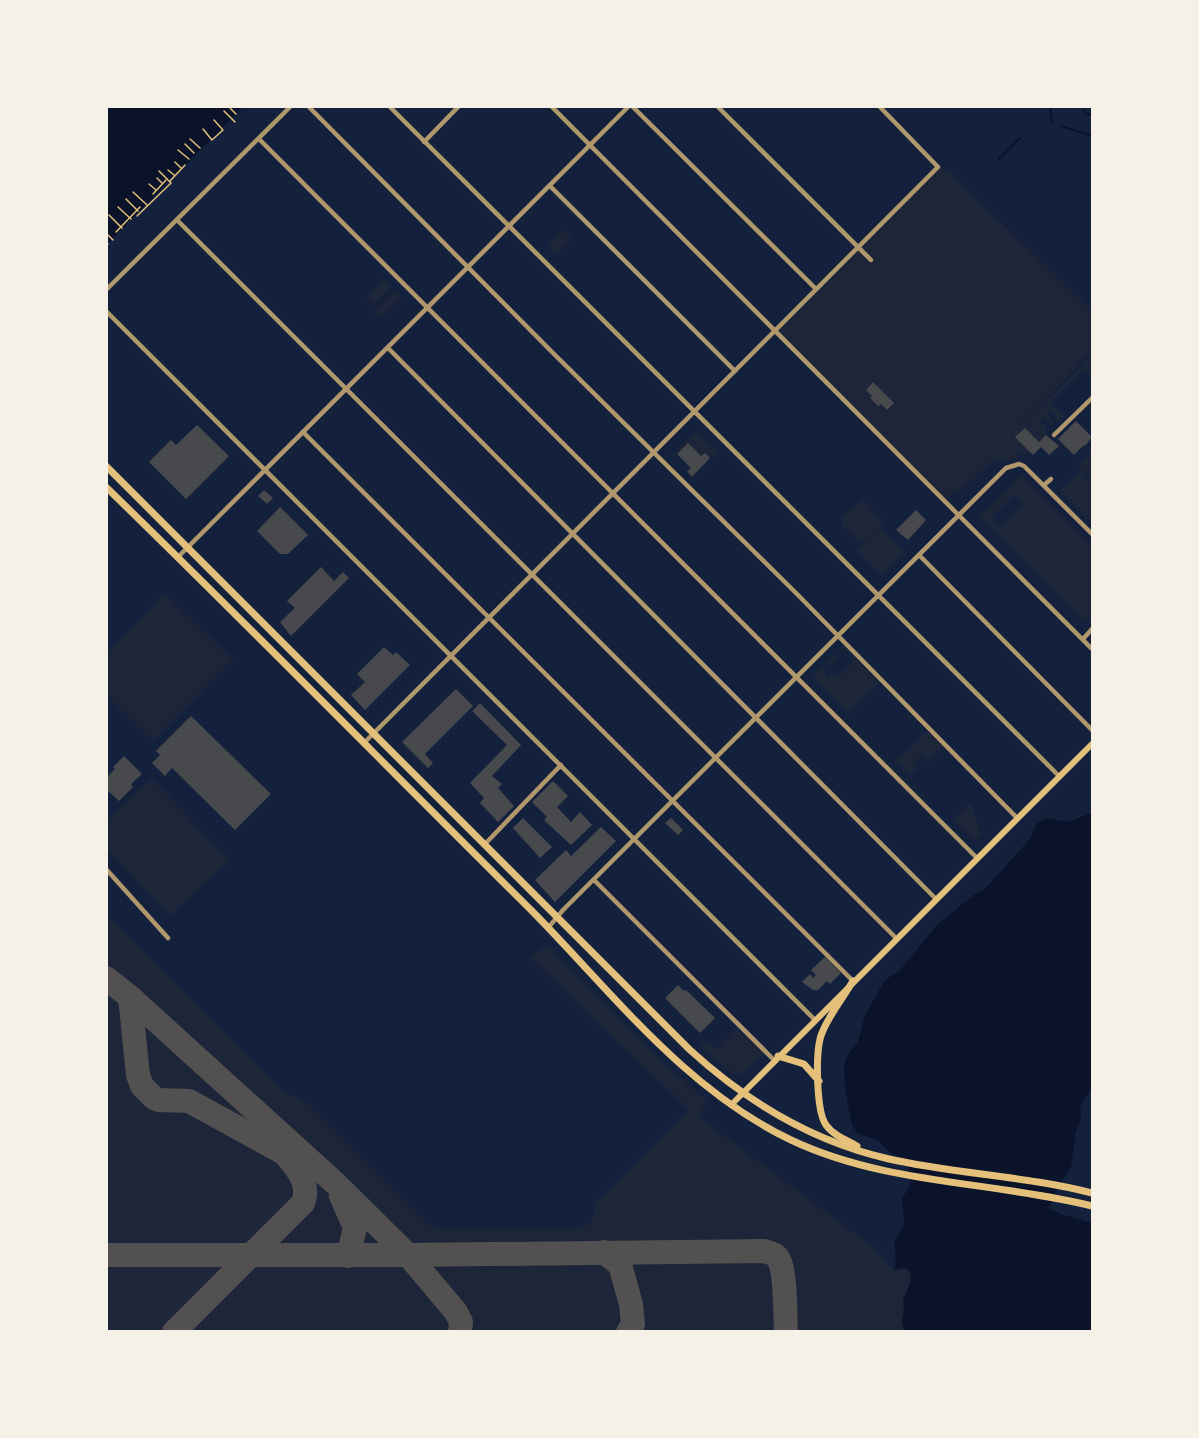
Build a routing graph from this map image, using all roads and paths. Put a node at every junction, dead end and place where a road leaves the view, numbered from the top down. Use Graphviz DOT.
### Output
graph roads {
  1 [pos="291,106"];
  2 [pos="308,106"];
  3 [pos="389,106"];
  4 [pos="459,106"];
  5 [pos="550,106"];
  6 [pos="631,106"];
  7 [pos="717,106"];
  8 [pos="879,106"];
  9 [pos="230,108"];
  10 [pos="224,111"];
  11 [pos="236,114"];
  12 [pos="214,120"];
  13 [pos="235,122"];
  14 [pos="202,129"];
  15 [pos="190,139"];
  16 [pos="259,139"];
  17 [pos="424,142"];
  18 [pos="185,144"];
  19 [pos="590,146"];
  20 [pos="200,148"];
  21 [pos="178,150"];
  22 [pos="194,153"];
  23 [pos="189,159"];
  24 [pos="175,162"];
  25 [pos="185,165"];
  26 [pos="182,169"];
  27 [pos="168,170"];
  28 [pos="159,171"];
  29 [pos="175,176"];
  30 [pos="157,178"];
  31 [pos="168,180"];
  32 [pos="163,183"];
  33 [pos="149,184"];
  34 [pos="550,186"];
  35 [pos="156,191"];
  36 [pos="133,192"];
  37 [pos="153,194"];
  38 [pos="126,199"];
  39 [pos="147,205"];
  40 [pos="118,207"];
  41 [pos="140,207"];
  42 [pos="138,211"];
  43 [pos="109,215"];
  44 [pos="137,216"];
  45 [pos="131,219"];
  46 [pos="177,220"];
  47 [pos="509,227"];
  48 [pos="121,228"];
  49 [pos="116,231"];
  50 [pos="106,233"];
  51 [pos="113,240"];
  52 [pos="858,247"];
  53 [pos="871,260"];
  54 [pos="468,267"];
  55 [pos="816,289"];
  56 [pos="106,290"];
  57 [pos="428,308"];
  58 [pos="106,311"];
  59 [pos="774,331"];
  60 [pos="388,348"];
  61 [pos="735,371"];
  62 [pos="347,388"];
  63 [pos="1092,398"];
  64 [pos="693,411"];
  65 [pos="303,432"];
  66 [pos="1054,435"];
  67 [pos="654,452"];
  68 [pos="106,466"];
  69 [pos="266,470"];
  70 [pos="1051,479"];
  71 [pos="1044,485"];
  72 [pos="106,487"];
  73 [pos="612,492"];
  74 [pos="959,516"];
  75 [pos="572,533"];
  76 [pos="1092,534"];
  77 [pos="188,548"];
  78 [pos="919,555"];
  79 [pos="177,557"];
  80 [pos="531,573"];
  81 [pos="878,596"];
  82 [pos="488,616"];
  83 [pos="1092,629"];
  84 [pos="838,636"];
  85 [pos="1083,639"];
  86 [pos="1092,649"];
  87 [pos="450,654"];
  88 [pos="796,677"];
  89 [pos="756,718"];
  90 [pos="1092,730"];
  91 [pos="373,733"];
  92 [pos="364,743"];
  93 [pos="1092,744"];
  94 [pos="716,758"];
  95 [pos="561,765"];
  96 [pos="1060,777"];
  97 [pos="673,801"];
  98 [pos="1018,819"];
  99 [pos="634,839"];
  100 [pos="485,844"];
  101 [pos="978,859"];
  102 [pos="106,869"];
  103 [pos="594,880"];
  104 [pos="938,900"];
  105 [pos="557,917"];
  106 [pos="548,928"];
  107 [pos="168,938"];
  108 [pos="897,939"];
  109 [pos="854,981"];
  110 [pos="815,1020"];
  111 [pos="776,1058"];
  112 [pos="819,1082"];
  113 [pos="742,1094"];
  114 [pos="731,1105"];
  115 [pos="872,1154"];
  116 [pos="1092,1193"];
  117 [pos="1092,1206"];
  1 -- 16 [label="street"];
  2 -- 54 [label="street"];
  3 -- 17 [label="street"];
  4 -- 17 [label="street"];
  5 -- 19 [label="street"];
  6 -- 19 [label="street"];
  6 -- 55 [label="street"];
  7 -- 52 [label="street"];
  8 -- 52 [label="street"];
  9 -- 11 [label="path"];
  10 -- 13 [label="path"];
  12 -- 14 [label="path"];
  15 -- 20 [label="path"];
  16 -- 46 [label="street"];
  16 -- 57 [label="street"];
  17 -- 47 [label="street"];
  18 -- 22 [label="path"];
  19 -- 34 [label="street"];
  19 -- 59 [label="street"];
  21 -- 23 [label="path"];
  24 -- 26 [label="path"];
  25 -- 26 [label="path"];
  26 -- 29 [label="path"];
  27 -- 29 [label="path"];
  28 -- 31 [label="path"];
  29 -- 31 [label="path"];
  30 -- 32 [label="path"];
  31 -- 32 [label="path"];
  31 -- 39 [label="path"];
  32 -- 35 [label="path"];
  33 -- 35 [label="path"];
  34 -- 47 [label="street"];
  34 -- 61 [label="street"];
  35 -- 37 [label="path"];
  36 -- 39 [label="path"];
  38 -- 42 [label="path"];
  39 -- 44 [label="path"];
  40 -- 45 [label="path"];
  41 -- 42 [label="path"];
  42 -- 48 [label="path"];
  43 -- 48 [label="path"];
  46 -- 56 [label="street"];
  46 -- 62 [label="street"];
  47 -- 54 [label="street"];
  47 -- 64 [label="street"];
  48 -- 49 [label="path"];
  50 -- 51 [label="path"];
  52 -- 53 [label="street"];
  52 -- 55 [label="street"];
  54 -- 57 [label="street"];
  54 -- 67 [label="street"];
  55 -- 59 [label="street"];
  57 -- 60 [label="street"];
  57 -- 73 [label="street"];
  58 -- 69 [label="street"];
  59 -- 61 [label="street"];
  59 -- 74 [label="street"];
  60 -- 62 [label="street"];
  60 -- 75 [label="street"];
  61 -- 64 [label="street"];
  62 -- 65 [label="street"];
  62 -- 80 [label="street"];
  63 -- 66 [label="street"];
  64 -- 67 [label="street"];
  64 -- 81 [label="street"];
  65 -- 69 [label="street"];
  65 -- 82 [label="street"];
  67 -- 73 [label="street"];
  67 -- 84 [label="street"];
  68 -- 77 [label="highway"];
  69 -- 77 [label="street"];
  69 -- 87 [label="street"];
  70 -- 71 [label="street"];
  71 -- 74 [label="street"];
  71 -- 76 [label="street"];
  72 -- 79 [label="highway"];
  73 -- 75 [label="street"];
  73 -- 88 [label="street"];
  74 -- 78 [label="street"];
  74 -- 85 [label="street"];
  75 -- 80 [label="street"];
  75 -- 89 [label="street"];
  77 -- 79 [label="street"];
  77 -- 91 [label="highway"];
  78 -- 81 [label="street"];
  78 -- 90 [label="street"];
  79 -- 92 [label="highway"];
  80 -- 82 [label="street"];
  80 -- 94 [label="street"];
  81 -- 84 [label="street"];
  81 -- 96 [label="street"];
  82 -- 87 [label="street"];
  82 -- 97 [label="street"];
  83 -- 85 [label="street"];
  84 -- 88 [label="street"];
  84 -- 98 [label="street"];
  85 -- 86 [label="street"];
  87 -- 91 [label="street"];
  87 -- 95 [label="street"];
  88 -- 89 [label="street"];
  88 -- 101 [label="street"];
  89 -- 94 [label="street"];
  89 -- 104 [label="street"];
  91 -- 92 [label="street"];
  91 -- 100 [label="highway"];
  92 -- 106 [label="highway"];
  93 -- 96 [label="main road"];
  94 -- 97 [label="street"];
  94 -- 108 [label="street"];
  95 -- 99 [label="street"];
  95 -- 100 [label="street"];
  96 -- 98 [label="main road"];
  97 -- 99 [label="street"];
  97 -- 109 [label="street"];
  98 -- 101 [label="main road"];
  99 -- 103 [label="street"];
  99 -- 110 [label="street"];
  100 -- 105 [label="highway"];
  101 -- 104 [label="main road"];
  102 -- 107 [label="street"];
  103 -- 105 [label="street"];
  103 -- 111 [label="street"];
  104 -- 108 [label="main road"];
  105 -- 106 [label="street"];
  105 -- 113 [label="highway"];
  106 -- 114 [label="highway"];
  108 -- 109 [label="main road"];
  109 -- 110 [label="main road"];
  109 -- 112 [label="highway"];
  110 -- 111 [label="main road"];
  111 -- 112 [label="highway"];
  111 -- 113 [label="main road"];
  112 -- 115 [label="highway"];
  113 -- 114 [label="main road"];
  113 -- 115 [label="highway"];
  114 -- 117 [label="highway"];
  115 -- 116 [label="highway"];
}
